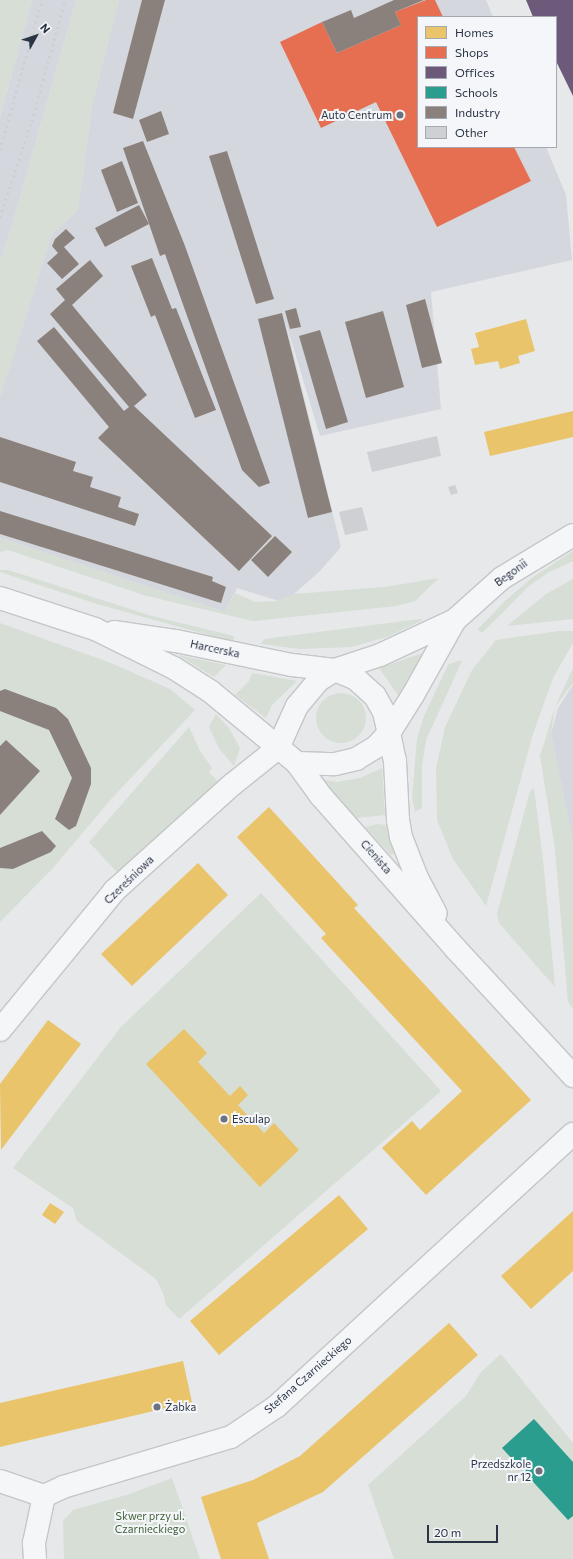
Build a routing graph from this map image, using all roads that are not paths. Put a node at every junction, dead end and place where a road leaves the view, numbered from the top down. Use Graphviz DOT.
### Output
graph roads {
  1 [pos="573,535"];
  2 [pos="0,598"];
  3 [pos="455,620"];
  4 [pos="95,629"];
  5 [pos="335,670"];
  6 [pos="389,733"];
  7 [pos="278,748"];
  8 [pos="297,763"];
  9 [pos="456,949"];
  10 [pos="0,1030"];
  11 [pos="573,1076"];
  12 [pos="573,1134"];
  13 [pos="0,1481"];
  14 [pos="44,1496"];
  15 [pos="35,1559"];
  1 -- 3 [label="street, Begonii"];
  2 -- 4 [label="street, Harcerska"];
  3 -- 5 [label="street, Begonii"];
  3 -- 6 [label="street, Begonii"];
  4 -- 5 [label="street, Harcerska"];
  4 -- 7 [label="street, Harcerska"];
  5 -- 6 [label="street"];
  5 -- 7 [label="street"];
  6 -- 8 [label="street"];
  6 -- 9 [label="street, Cienista"];
  7 -- 8 [label="street"];
  7 -- 10 [label="street, Czereśniowa"];
  8 -- 9 [label="street, Cienista"];
  9 -- 11 [label="street, Cienista"];
  12 -- 14 [label="street, Stefana Czarnieckiego"];
  13 -- 14 [label="street"];
  14 -- 15 [label="street"];
}
